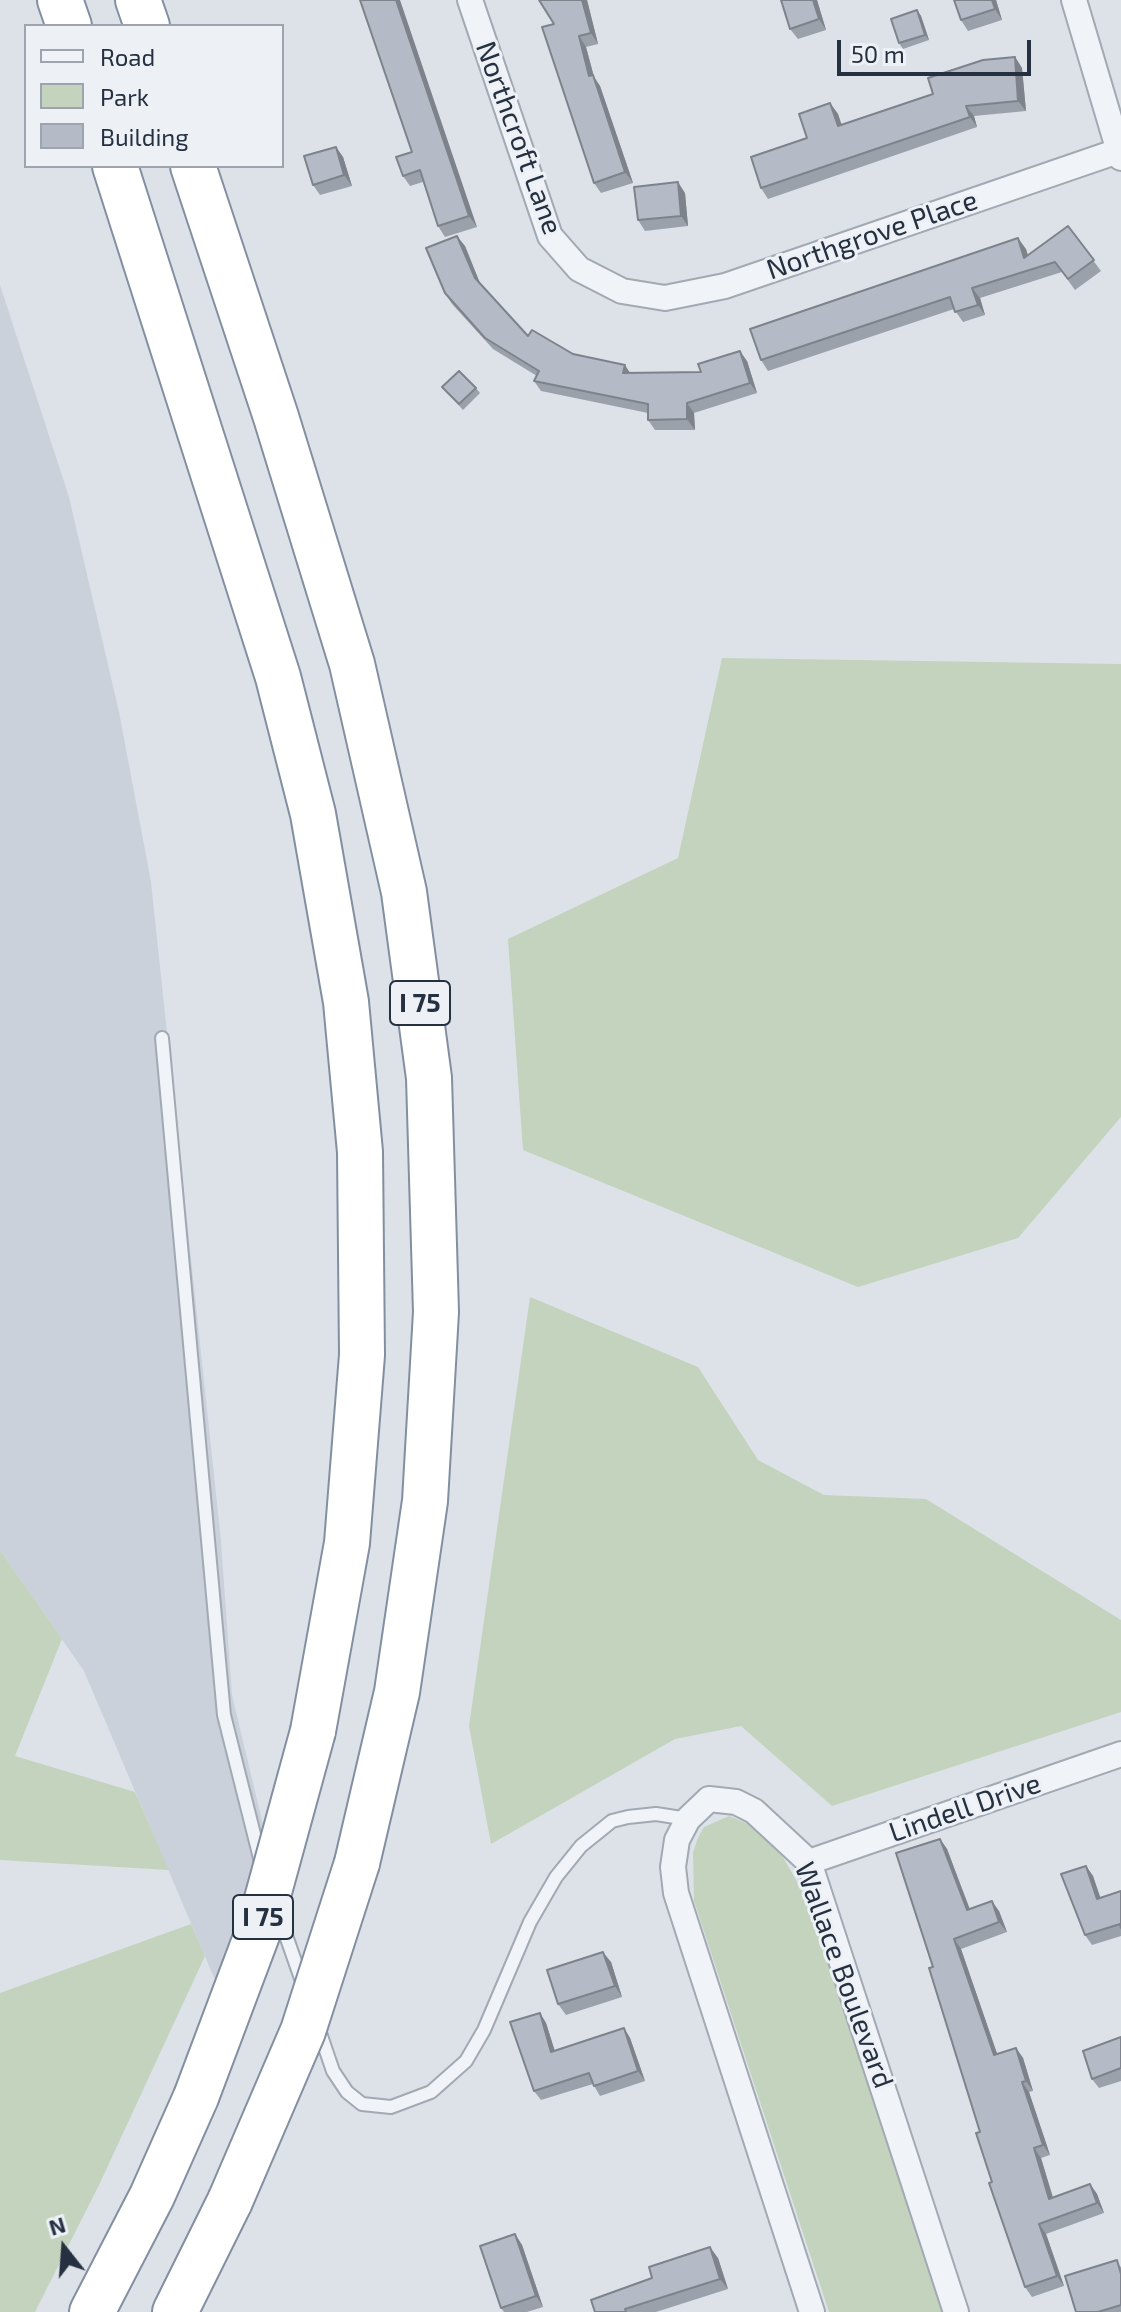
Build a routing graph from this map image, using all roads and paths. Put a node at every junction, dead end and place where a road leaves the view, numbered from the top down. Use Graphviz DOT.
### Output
graph roads {
  1 [pos="60,0"];
  2 [pos="138,0"];
  3 [pos="470,0"];
  4 [pos="1074,0"];
  5 [pos="68,24"];
  6 [pos="146,24"];
  7 [pos="1119,154"];
  8 [pos="116,168"];
  9 [pos="194,168"];
  10 [pos="622,291"];
  11 [pos="162,1038"];
  12 [pos="1121,1754"];
  13 [pos="688,1819"];
  14 [pos="809,1862"];
  15 [pos="92,2312"];
  16 [pos="175,2312"];
  17 [pos="812,2312"];
  18 [pos="956,2312"];
  1 -- 5 [label="highway"];
  2 -- 6 [label="highway"];
  3 -- 10 [label="street, Northcroft Lane"];
  4 -- 7 [label="street"];
  7 -- 10 [label="street, Northgrove Place"];
  8 -- 15 [label="highway, I 75, bridge"];
  9 -- 16 [label="highway, I 75, bridge"];
  11 -- 13 [label="lane"];
  12 -- 14 [label="street, Lindell Drive"];
  13 -- 14 [label="street, Wallace Boulevard"];
  13 -- 17 [label="street"];
  14 -- 18 [label="street, Wallace Boulevard"];
}
